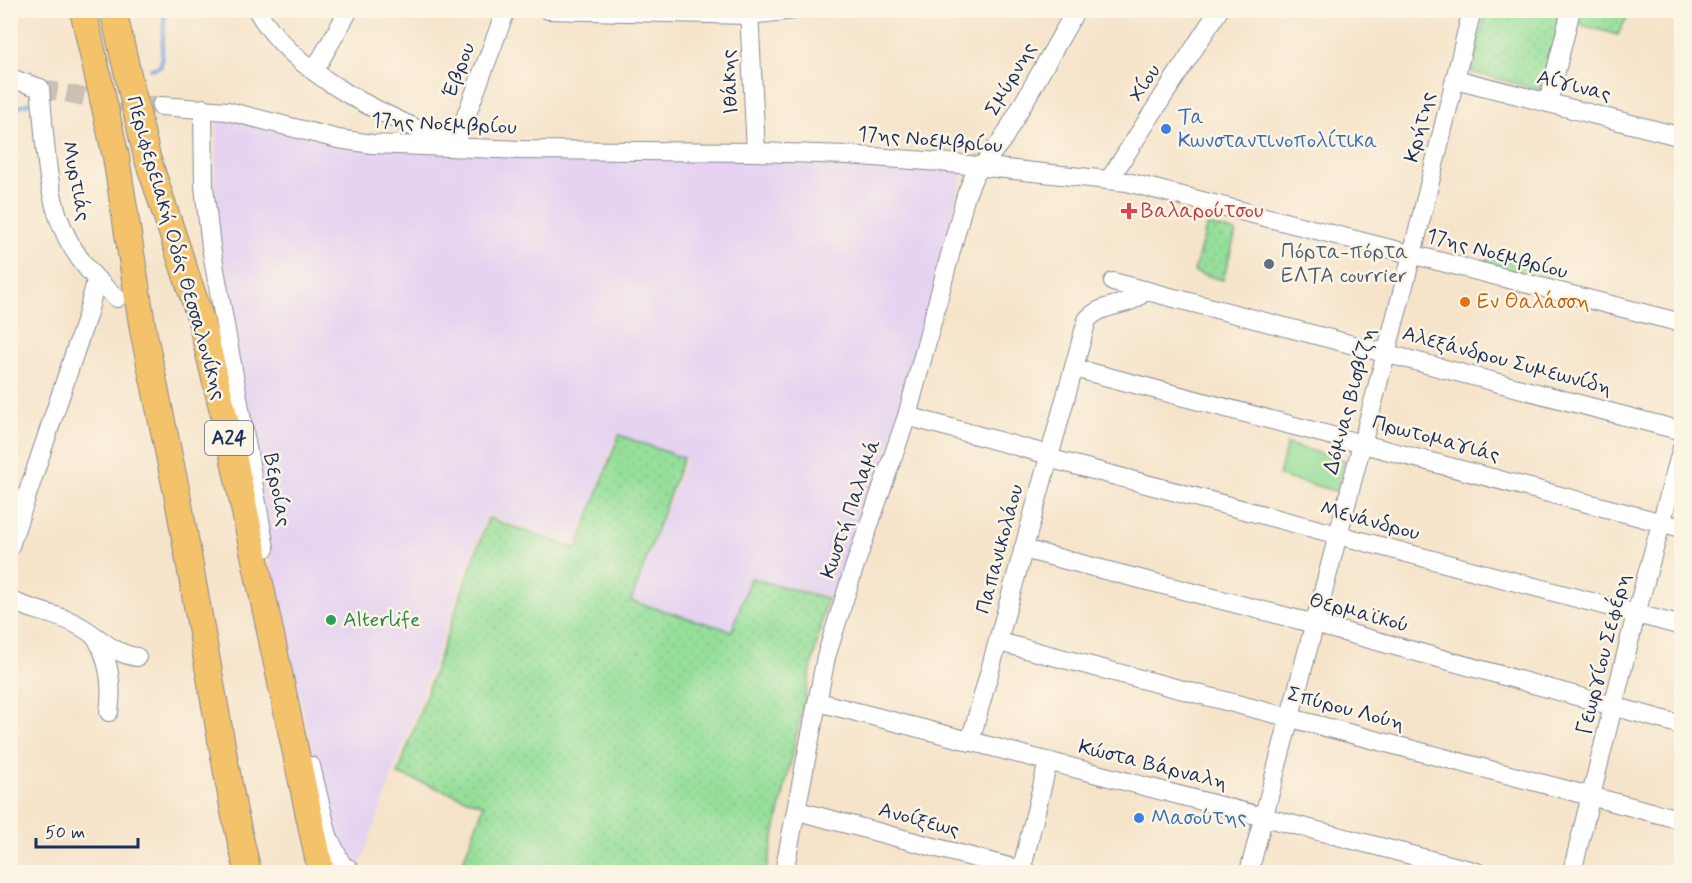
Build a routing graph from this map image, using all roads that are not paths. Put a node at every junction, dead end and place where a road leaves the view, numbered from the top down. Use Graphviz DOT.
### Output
graph roads {
  1 [pos="83,10"];
  2 [pos="113,10"];
  3 [pos="257,10"];
  4 [pos="349,10"];
  5 [pos="506,10"];
  6 [pos="548,10"];
  7 [pos="794,10"];
  8 [pos="1076,10"];
  9 [pos="1220,10"];
  10 [pos="1472,10"];
  11 [pos="1571,10"];
  12 [pos="749,13"];
  13 [pos="314,71"];
  14 [pos="10,78"];
  15 [pos="1455,79"];
  16 [pos="10,83"];
  17 [pos="40,88"];
  18 [pos="1548,103"];
  19 [pos="161,106"];
  20 [pos="203,108"];
  21 [pos="1682,137"];
  22 [pos="756,152"];
  23 [pos="981,166"];
  24 [pos="1109,180"];
  25 [pos="1412,255"];
  26 [pos="96,280"];
  27 [pos="1113,282"];
  28 [pos="1145,290"];
  29 [pos="117,298"];
  30 [pos="1682,323"];
  31 [pos="1386,353"];
  32 [pos="1074,368"];
  33 [pos="907,416"];
  34 [pos="1682,431"];
  35 [pos="1363,443"];
  36 [pos="1682,448"];
  37 [pos="1049,456"];
  38 [pos="1660,523"];
  39 [pos="1682,528"];
  40 [pos="1338,537"];
  41 [pos="10,546"];
  42 [pos="1023,549"];
  43 [pos="10,600"];
  44 [pos="1636,614"];
  45 [pos="1315,624"];
  46 [pos="1682,626"];
  47 [pos="96,637"];
  48 [pos="999,642"];
  49 [pos="137,657"];
  50 [pos="818,702"];
  51 [pos="1614,707"];
  52 [pos="109,712"];
  53 [pos="1290,717"];
  54 [pos="1682,725"];
  55 [pos="970,742"];
  56 [pos="1048,762"];
  57 [pos="1591,797"];
  58 [pos="798,811"];
  59 [pos="1264,816"];
  60 [pos="1682,820"];
  61 [pos="348,868"];
  62 [pos="1024,872"];
  63 [pos="248,873"];
  64 [pos="321,873"];
  65 [pos="784,873"];
  66 [pos="1249,873"];
  67 [pos="1477,873"];
  68 [pos="1572,873"];
  1 -- 63 [label="highway, Περιφερειακή Οδός Θεσσαλονίκης"];
  2 -- 64 [label="highway, Περιφερειακή Οδός Θεσσαλονίκης / Α24"];
  3 -- 13 [label="street"];
  4 -- 13 [label="street"];
  5 -- 13 [label="street, Έβρου"];
  6 -- 12 [label="street"];
  7 -- 12 [label="street"];
  8 -- 23 [label="street, Σμύρνης"];
  9 -- 24 [label="street, Χίου"];
  10 -- 15 [label="street, Κρήτης"];
  11 -- 18 [label="street"];
  12 -- 22 [label="street, Ιθάκης"];
  14 -- 17 [label="street"];
  15 -- 18 [label="street, Αίγινας"];
  15 -- 25 [label="street, Κρήτης"];
  16 -- 17 [label="street"];
  17 -- 26 [label="street, Μυρτιάς"];
  18 -- 21 [label="street, Αίγινας"];
  19 -- 20 [label="street, 17ης Νοεμβρίου"];
  20 -- 22 [label="street, 17ης Νοεμβρίου"];
  20 -- 61 [label="street, Βεροίας"];
  22 -- 23 [label="street, 17ης Νοεμβρίου"];
  23 -- 24 [label="street, 17ης Νοεμβρίου"];
  23 -- 33 [label="street, Κωστή Παλαμά"];
  24 -- 25 [label="street, 17ης Νοεμβρίου"];
  25 -- 30 [label="street, 17ης Νοεμβρίου"];
  25 -- 31 [label="street, Δόμνας Βισβίζη"];
  26 -- 29 [label="street, Μυρτιάς"];
  26 -- 41 [label="street"];
  27 -- 28 [label="street, Αλεξάνδρου Συμεωνίδη"];
  28 -- 31 [label="street, Αλεξάνδρου Συμεωνίδη"];
  28 -- 32 [label="street, Παπανικολάου"];
  31 -- 34 [label="street, Αλεξάνδρου Συμεωνίδη"];
  31 -- 35 [label="street, Δόμνας Βισβίζη"];
  32 -- 35 [label="street, Πρωτομαγιάς"];
  32 -- 37 [label="street, Παπανικολάου"];
  33 -- 37 [label="street, Μενάνδρου"];
  33 -- 50 [label="street, Κωστή Παλαμά"];
  35 -- 38 [label="street, Πρωτομαγιάς"];
  35 -- 40 [label="street, Δόμνας Βισβίζη"];
  36 -- 38 [label="street, Γεωργίου Σεφέρη"];
  37 -- 40 [label="street, Μενάνδρου"];
  37 -- 42 [label="street, Παπανικολάου"];
  38 -- 39 [label="street, Πρωτομαγιάς"];
  38 -- 44 [label="street, Γεωργίου Σεφέρη"];
  40 -- 44 [label="street, Μενάνδρου"];
  40 -- 45 [label="street, Δόμνας Βισβίζη"];
  42 -- 45 [label="street, Θερμαϊκού"];
  42 -- 48 [label="street, Παπανικολάου"];
  43 -- 47 [label="street"];
  44 -- 46 [label="street, Μενάνδρου"];
  44 -- 51 [label="street, Γεωργίου Σεφέρη"];
  45 -- 51 [label="street, Θερμαϊκού"];
  45 -- 53 [label="street, Δόμνας Βισβίζη"];
  47 -- 49 [label="street"];
  47 -- 52 [label="street"];
  48 -- 53 [label="street, Σπύρου Λούη"];
  48 -- 55 [label="street, Παπανικολάου"];
  50 -- 55 [label="street, Κώστα Βάρναλη"];
  50 -- 58 [label="street, Κωστή Παλαμά"];
  51 -- 54 [label="street, Θερμαϊκού"];
  51 -- 57 [label="street, Γεωργίου Σεφέρη"];
  53 -- 57 [label="street, Σπύρου Λούη"];
  53 -- 59 [label="street, Δόμνας Βισβίζη"];
  55 -- 56 [label="street, Κώστα Βάρναλη"];
  56 -- 59 [label="street, Κώστα Βάρναλη"];
  56 -- 62 [label="street"];
  57 -- 60 [label="street, Σπύρου Λούη"];
  57 -- 68 [label="street, Γεωργίου Σεφέρη"];
  58 -- 62 [label="street, Ανοίξεως"];
  58 -- 65 [label="street, Κωστή Παλαμά"];
  59 -- 66 [label="street, Δόμνας Βισβίζη"];
  59 -- 67 [label="street, Κώστα Βάρναλη"];
}
